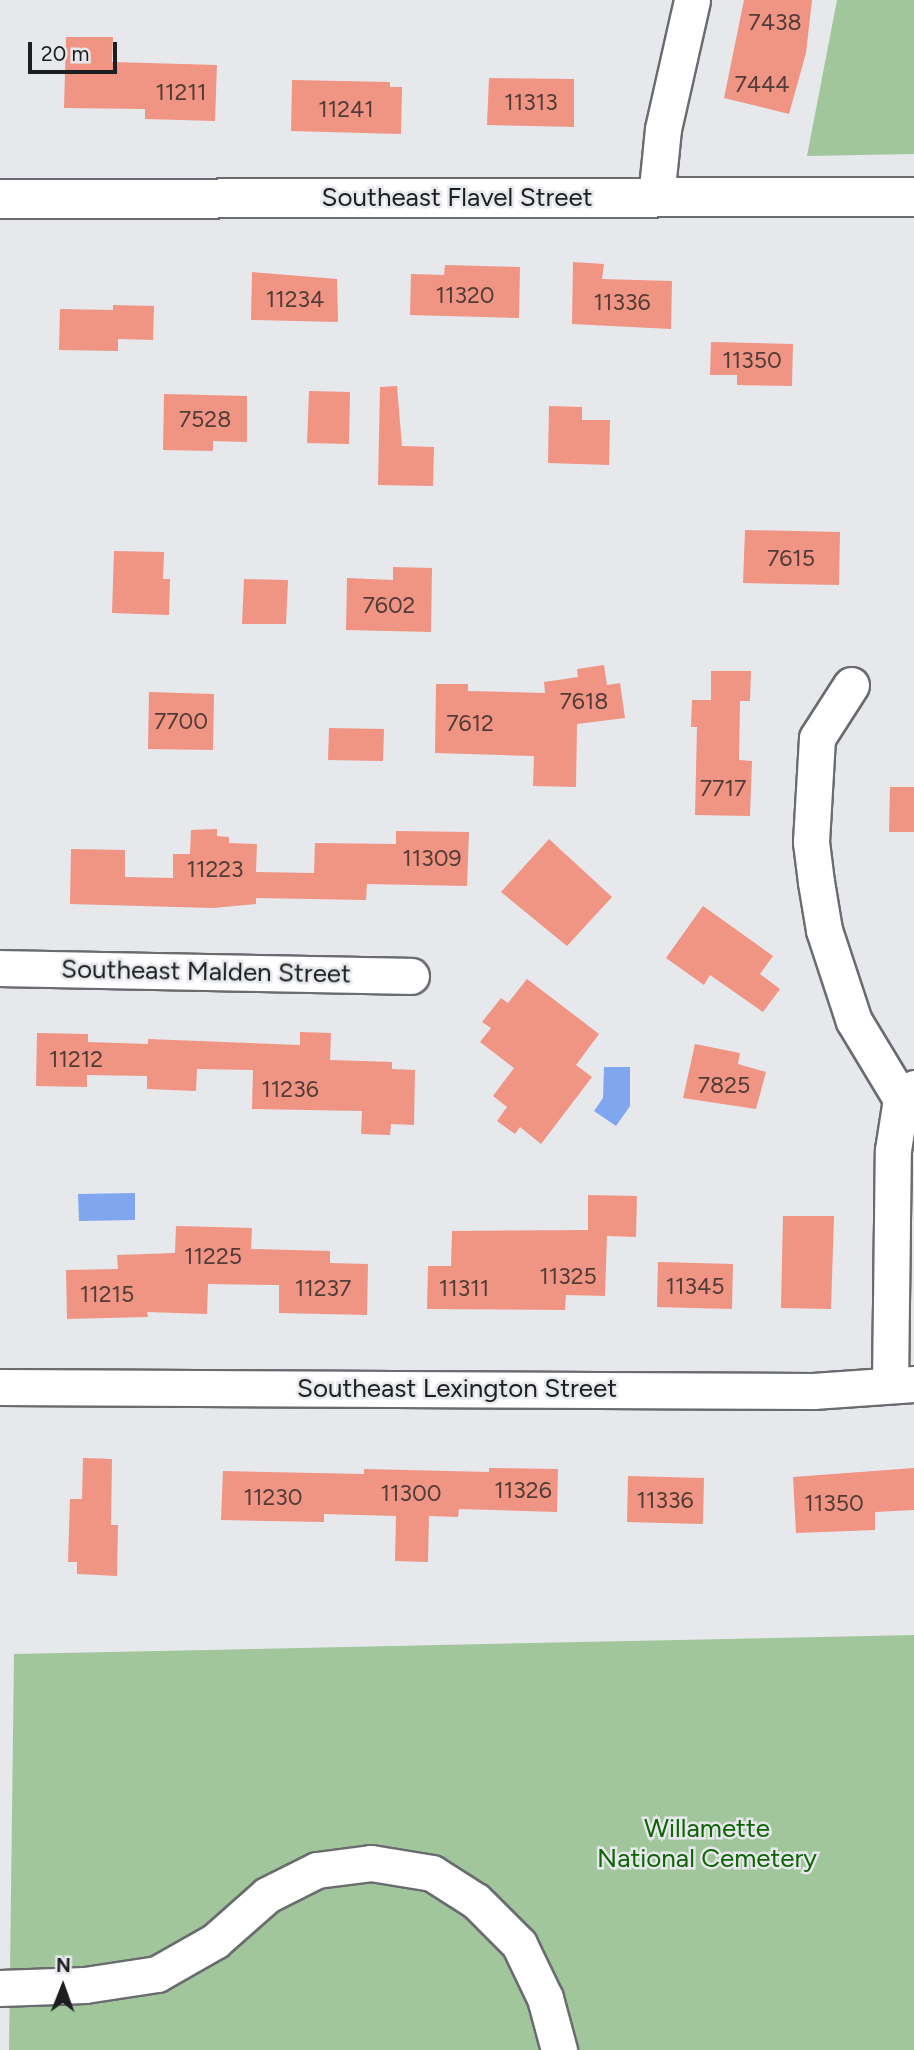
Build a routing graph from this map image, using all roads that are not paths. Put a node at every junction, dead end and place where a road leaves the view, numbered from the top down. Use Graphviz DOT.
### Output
graph roads {
  1 [pos="692,0"];
  2 [pos="914,197"];
  3 [pos="656,198"];
  4 [pos="0,199"];
  5 [pos="851,685"];
  6 [pos="0,968"];
  7 [pos="411,975"];
  8 [pos="908,1093"];
  9 [pos="902,1384"];
  10 [pos="0,1387"];
  11 [pos="0,1988"];
  12 [pos="559,2050"];
  1 -- 3 [label="street"];
  2 -- 3 [label="street, Southeast Flavel Street"];
  3 -- 4 [label="street, Southeast Flavel Street"];
  5 -- 8 [label="street"];
  6 -- 7 [label="street, Southeast Malden Street"];
  8 -- 9 [label="street"];
  9 -- 10 [label="street, Southeast Lexington Street"];
  11 -- 12 [label="street"];
}
